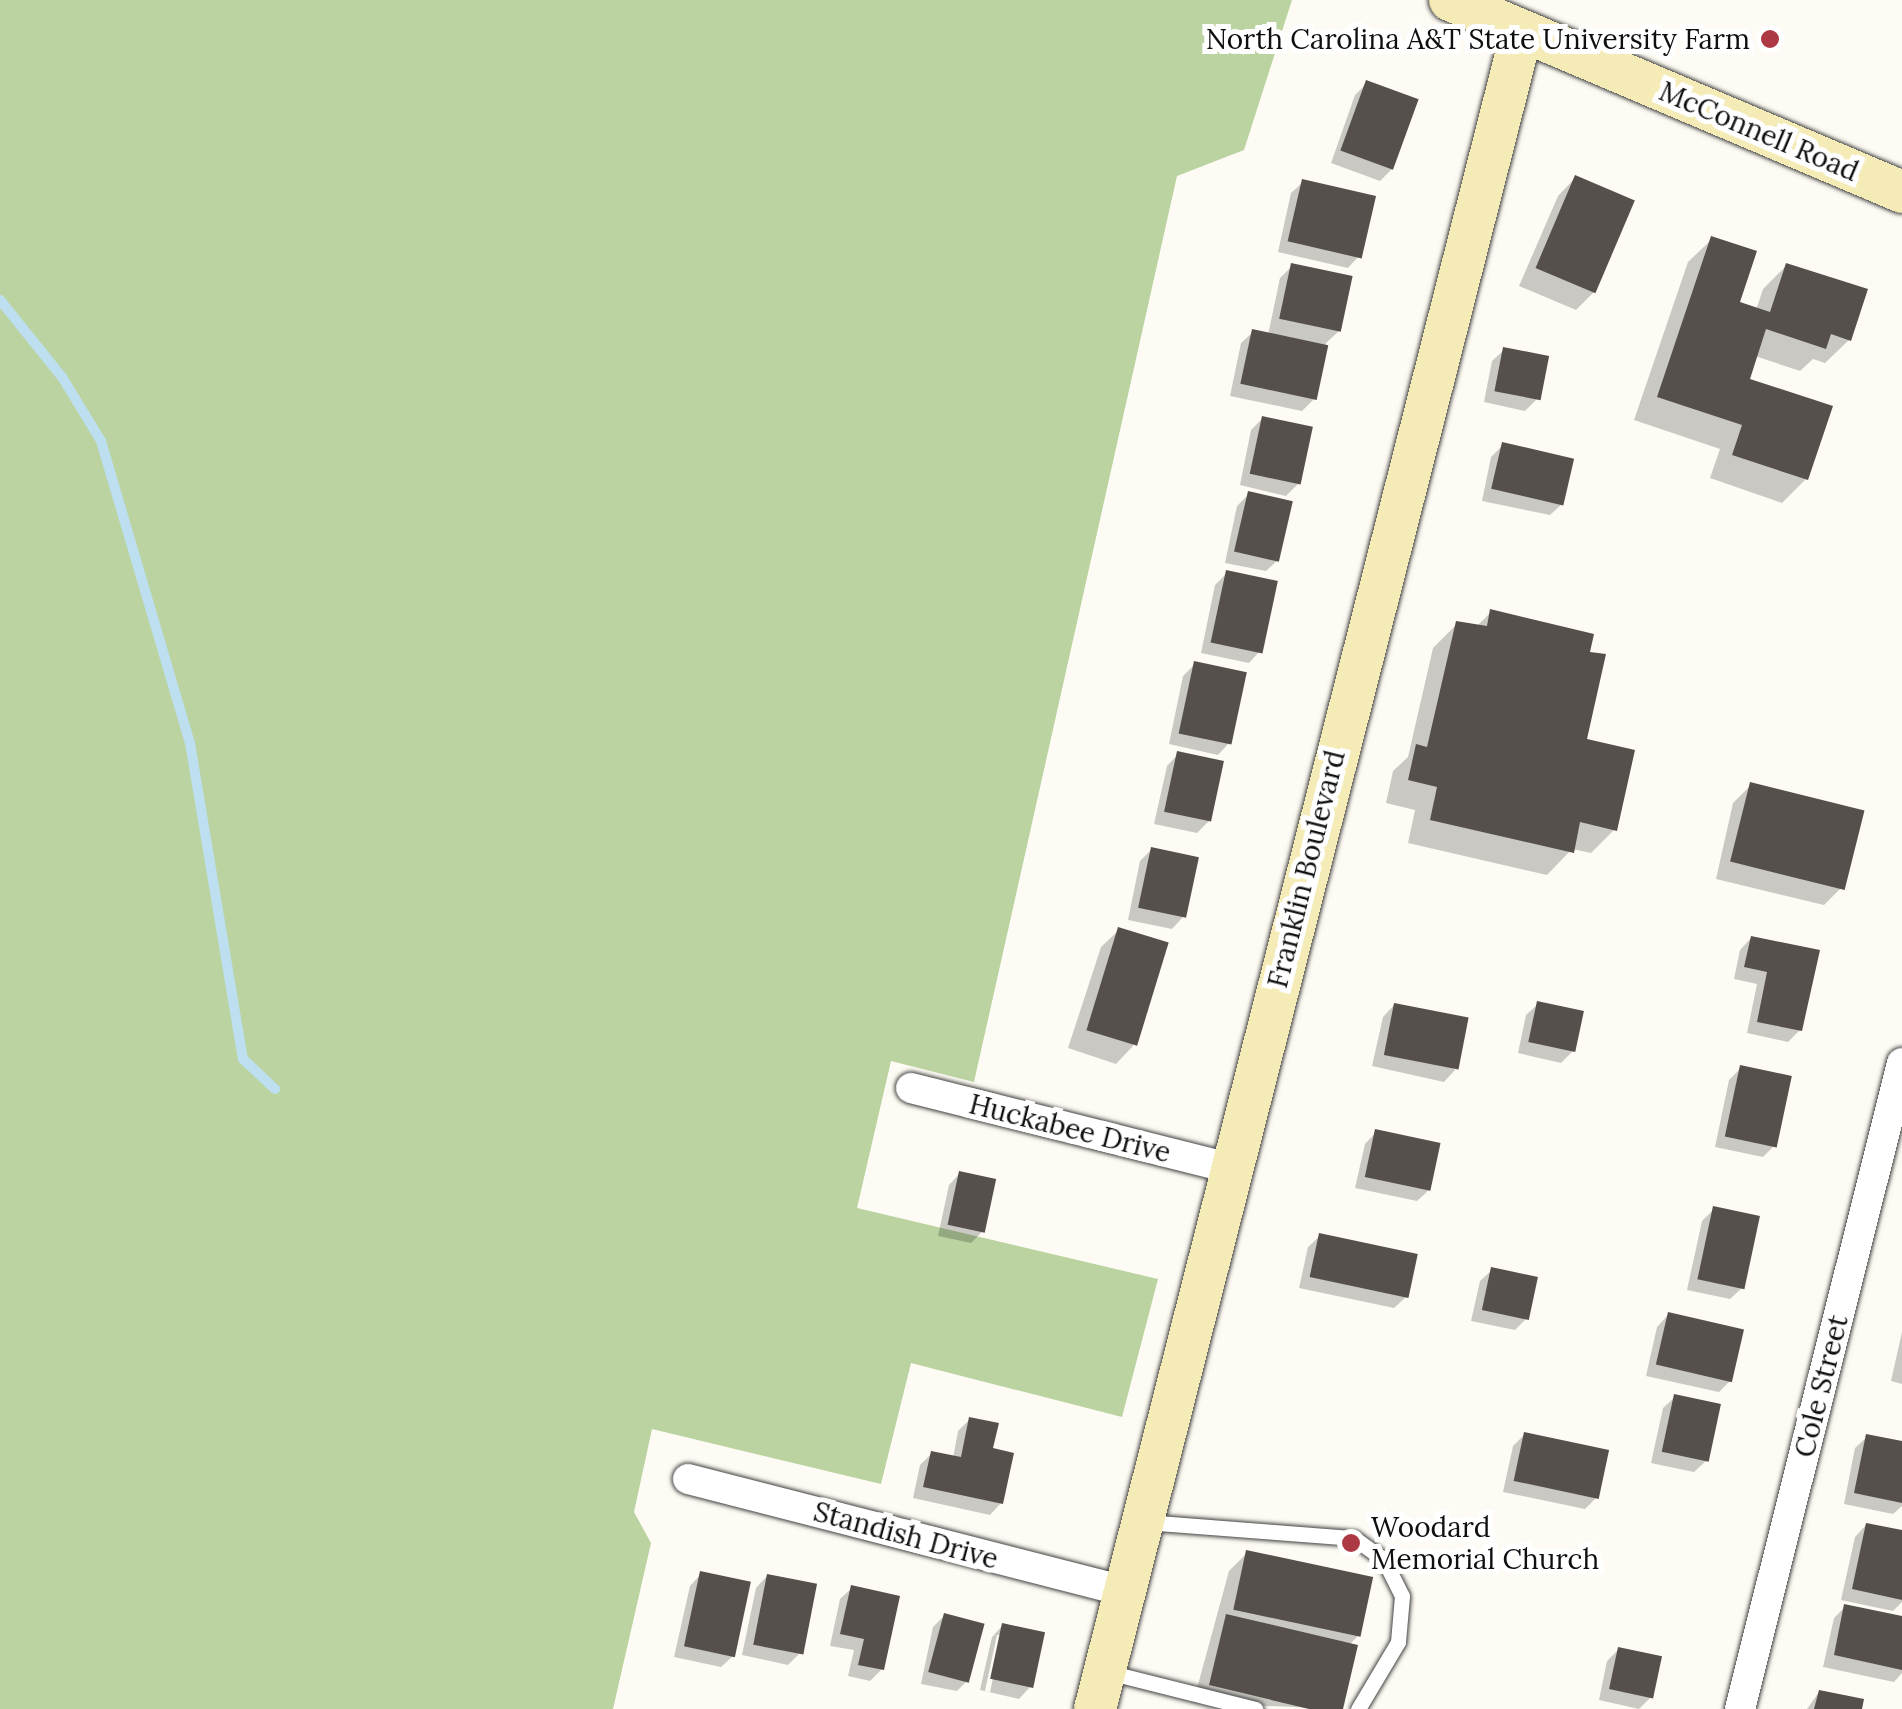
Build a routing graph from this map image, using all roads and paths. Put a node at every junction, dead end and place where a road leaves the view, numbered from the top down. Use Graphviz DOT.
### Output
graph roads {
  1 [pos="1450,0"];
  2 [pos="1522,31"];
  3 [pos="1902,192"];
  4 [pos="1902,1063"];
  5 [pos="911,1088"];
  6 [pos="1230,1168"];
  7 [pos="688,1479"];
  8 [pos="1141,1522"];
  9 [pos="1123,1592"];
  10 [pos="1099,1690"];
  11 [pos="1254,1709"];
  12 [pos="1358,1709"];
  13 [pos="1740,1709"];
  1 -- 2 [label="street, McConnell Road"];
  2 -- 3 [label="street, McConnell Road"];
  2 -- 6 [label="street, Franklin Boulevard"];
  4 -- 13 [label="street, Cole Street"];
  5 -- 6 [label="street, Huckabee Drive"];
  6 -- 8 [label="street, Franklin Boulevard"];
  7 -- 9 [label="street, Standish Drive"];
  8 -- 9 [label="street, Franklin Boulevard"];
  8 -- 12 [label="lane"];
  9 -- 10 [label="street, Franklin Boulevard"];
  10 -- 11 [label="lane"];
}
